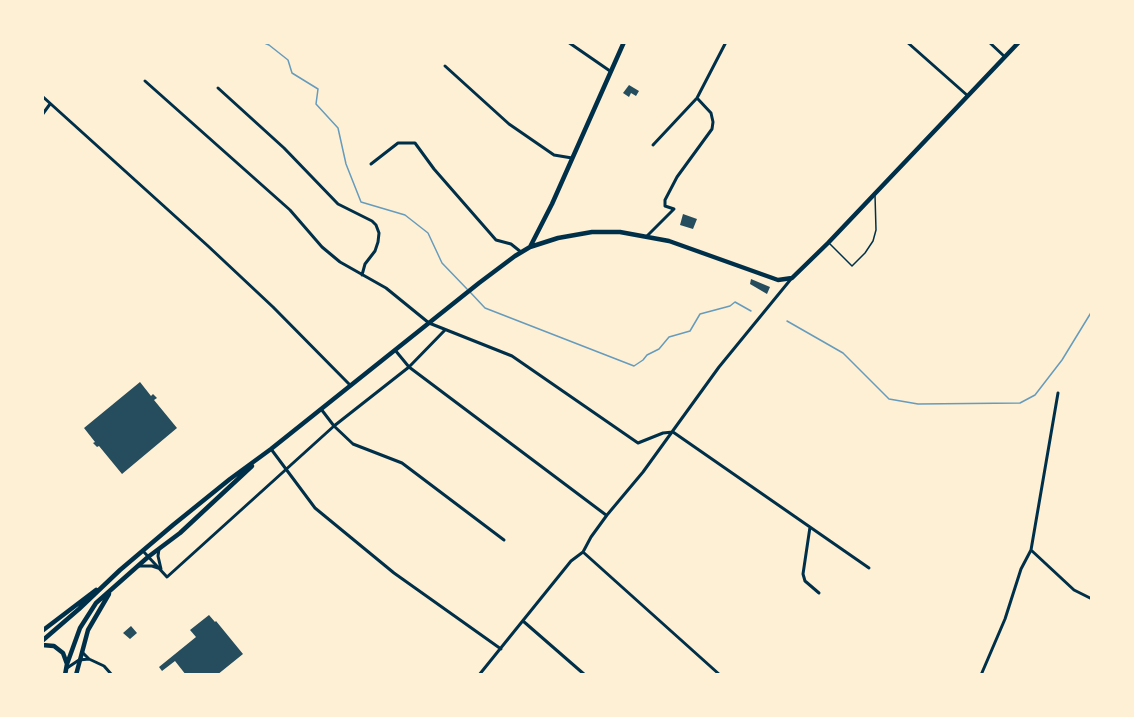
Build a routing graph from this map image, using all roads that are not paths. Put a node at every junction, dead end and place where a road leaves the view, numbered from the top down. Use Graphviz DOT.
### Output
graph roads {
  1 [pos="568,42"];
  2 [pos="624,42"];
  3 [pos="726,42"];
  4 [pos="907,42"];
  5 [pos="988,42"];
  6 [pos="1019,42"];
  7 [pos="1005,57"];
  8 [pos="445,66"];
  9 [pos="610,71"];
  10 [pos="145,81"];
  11 [pos="218,88"];
  12 [pos="42,96"];
  13 [pos="968,96"];
  14 [pos="697,98"];
  15 [pos="50,104"];
  16 [pos="42,115"];
  17 [pos="653,145"];
  18 [pos="572,158"];
  19 [pos="371,164"];
  20 [pos="875,194"];
  21 [pos="647,236"];
  22 [pos="828,243"];
  23 [pos="530,247"];
  24 [pos="521,252"];
  25 [pos="362,275"];
  26 [pos="792,278"];
  27 [pos="429,323"];
  28 [pos="445,330"];
  29 [pos="395,350"];
  30 [pos="409,367"];
  31 [pos="350,386"];
  32 [pos="1058,393"];
  33 [pos="321,409"];
  34 [pos="334,426"];
  35 [pos="673,432"];
  36 [pos="272,449"];
  37 [pos="260,458"];
  38 [pos="286,470"];
  39 [pos="607,515"];
  40 [pos="810,527"];
  41 [pos="504,540"];
  42 [pos="159,549"];
  43 [pos="143,550"];
  44 [pos="1031,550"];
  45 [pos="583,552"];
  46 [pos="148,557"];
  47 [pos="138,566"];
  48 [pos="869,568"];
  49 [pos="162,571"];
  50 [pos="106,583"];
  51 [pos="112,589"];
  52 [pos="819,593"];
  53 [pos="1092,598"];
  54 [pos="523,621"];
  55 [pos="42,631"];
  56 [pos="42,643"];
  57 [pos="501,649"];
  58 [pos="81,651"];
  59 [pos="89,659"];
  60 [pos="79,660"];
  61 [pos="66,671"];
  62 [pos="76,675"];
  63 [pos="112,675"];
  64 [pos="478,675"];
  65 [pos="585,675"];
  66 [pos="720,675"];
  67 [pos="981,675"];
  1 -- 9 [label="street"];
  2 -- 9 [label="main road"];
  3 -- 14 [label="street"];
  4 -- 13 [label="street"];
  5 -- 7 [label="street"];
  6 -- 7 [label="main road"];
  7 -- 13 [label="main road"];
  8 -- 18 [label="street"];
  9 -- 18 [label="main road"];
  10 -- 25 [label="street"];
  11 -- 25 [label="street"];
  12 -- 15 [label="street"];
  13 -- 20 [label="main road"];
  14 -- 17 [label="street"];
  14 -- 21 [label="street"];
  15 -- 16 [label="street"];
  15 -- 31 [label="street"];
  18 -- 23 [label="main road"];
  19 -- 24 [label="street"];
  20 -- 22 [label="main road"];
  20 -- 22 [label="lane"];
  21 -- 23 [label="main road"];
  21 -- 26 [label="main road"];
  22 -- 26 [label="main road"];
  23 -- 24 [label="main road"];
  24 -- 27 [label="main road"];
  25 -- 27 [label="street"];
  26 -- 35 [label="street"];
  27 -- 28 [label="street"];
  27 -- 29 [label="main road"];
  28 -- 30 [label="street"];
  28 -- 35 [label="street"];
  29 -- 30 [label="street"];
  29 -- 31 [label="main road"];
  30 -- 34 [label="street"];
  30 -- 39 [label="street"];
  31 -- 33 [label="main road"];
  32 -- 44 [label="street"];
  33 -- 34 [label="street"];
  33 -- 36 [label="main road"];
  34 -- 38 [label="street"];
  34 -- 41 [label="street"];
  35 -- 39 [label="street"];
  35 -- 40 [label="street"];
  36 -- 37 [label="main road"];
  36 -- 38 [label="street"];
  37 -- 42 [label="main road"];
  37 -- 43 [label="main road"];
  38 -- 49 [label="street"];
  38 -- 57 [label="street"];
  39 -- 45 [label="street"];
  40 -- 48 [label="street"];
  40 -- 52 [label="street"];
  42 -- 46 [label="main road"];
  42 -- 49 [label="street"];
  43 -- 46 [label="street"];
  43 -- 50 [label="main road"];
  44 -- 53 [label="street"];
  44 -- 67 [label="street"];
  45 -- 54 [label="street"];
  45 -- 66 [label="street"];
  46 -- 47 [label="main road"];
  46 -- 49 [label="street"];
  47 -- 49 [label="street"];
  47 -- 51 [label="main road"];
  50 -- 55 [label="main road"];
  50 -- 56 [label="main road"];
  51 -- 58 [label="main road"];
  51 -- 61 [label="main road"];
  54 -- 57 [label="street"];
  54 -- 65 [label="street"];
  56 -- 61 [label="main road"];
  57 -- 64 [label="street"];
  58 -- 59 [label="street"];
  58 -- 60 [label="main road"];
  59 -- 60 [label="street"];
  59 -- 63 [label="street"];
  60 -- 61 [label="street"];
  60 -- 62 [label="main road"];
}
